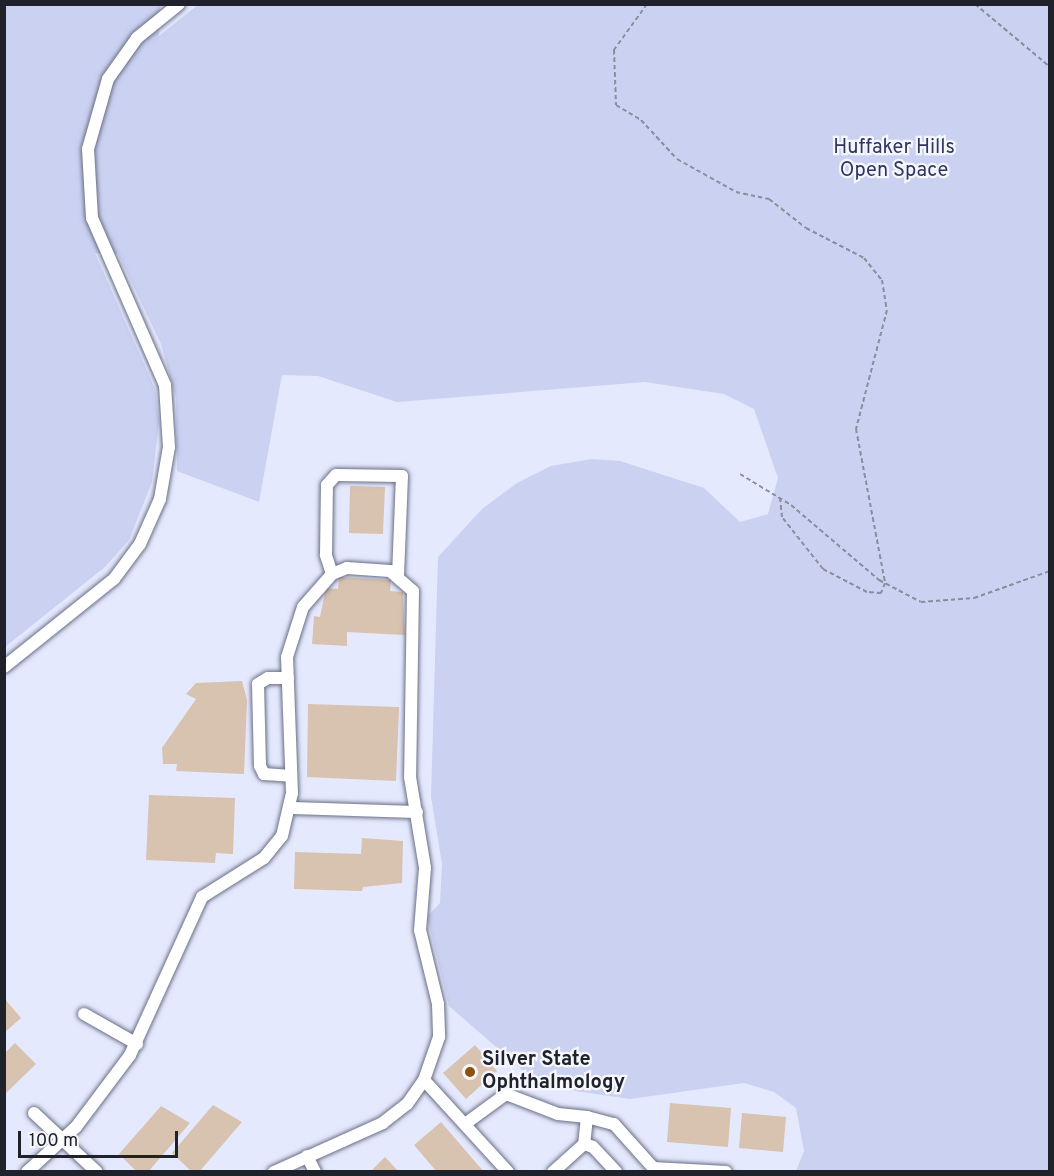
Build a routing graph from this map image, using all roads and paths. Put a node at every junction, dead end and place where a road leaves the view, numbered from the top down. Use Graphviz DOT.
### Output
graph roads {
  1 [pos="179,4"];
  2 [pos="647,4"];
  3 [pos="975,4"];
  4 [pos="1050,67"];
  5 [pos="740,474"];
  6 [pos="780,499"];
  7 [pos="1048,571"];
  8 [pos="332,574"];
  9 [pos="398,575"];
  10 [pos="885,583"];
  11 [pos="4,667"];
  12 [pos="288,678"];
  13 [pos="291,776"];
  14 [pos="291,808"];
  15 [pos="417,812"];
  16 [pos="84,1014"];
  17 [pos="137,1044"];
  18 [pos="424,1080"];
  19 [pos="34,1113"];
  20 [pos="587,1117"];
  21 [pos="465,1124"];
  22 [pos="63,1140"];
  23 [pos="584,1144"];
  24 [pos="307,1156"];
  25 [pos="655,1170"];
  26 [pos="27,1172"];
  27 [pos="97,1172"];
  28 [pos="274,1172"];
  29 [pos="315,1172"];
  30 [pos="508,1172"];
  31 [pos="553,1172"];
  32 [pos="616,1172"];
  33 [pos="726,1172"];
  1 -- 11 [label="street"];
  2 -- 10 [label="path"];
  3 -- 4 [label="path"];
  5 -- 6 [label="path"];
  6 -- 10 [label="path"];
  6 -- 10 [label="path"];
  7 -- 10 [label="path"];
  8 -- 9 [label="street"];
  8 -- 9 [label="street"];
  8 -- 12 [label="street"];
  9 -- 15 [label="street"];
  12 -- 13 [label="street"];
  12 -- 13 [label="street"];
  13 -- 14 [label="street"];
  14 -- 15 [label="street"];
  14 -- 17 [label="street"];
  15 -- 18 [label="street"];
  16 -- 17 [label="street"];
  17 -- 22 [label="street"];
  18 -- 21 [label="street"];
  18 -- 24 [label="street"];
  19 -- 22 [label="street"];
  20 -- 21 [label="street"];
  20 -- 23 [label="street"];
  20 -- 25 [label="street"];
  21 -- 30 [label="street"];
  22 -- 26 [label="street"];
  22 -- 27 [label="street"];
  23 -- 31 [label="street"];
  23 -- 32 [label="street"];
  24 -- 28 [label="street"];
  24 -- 29 [label="street"];
  25 -- 33 [label="street"];
}
